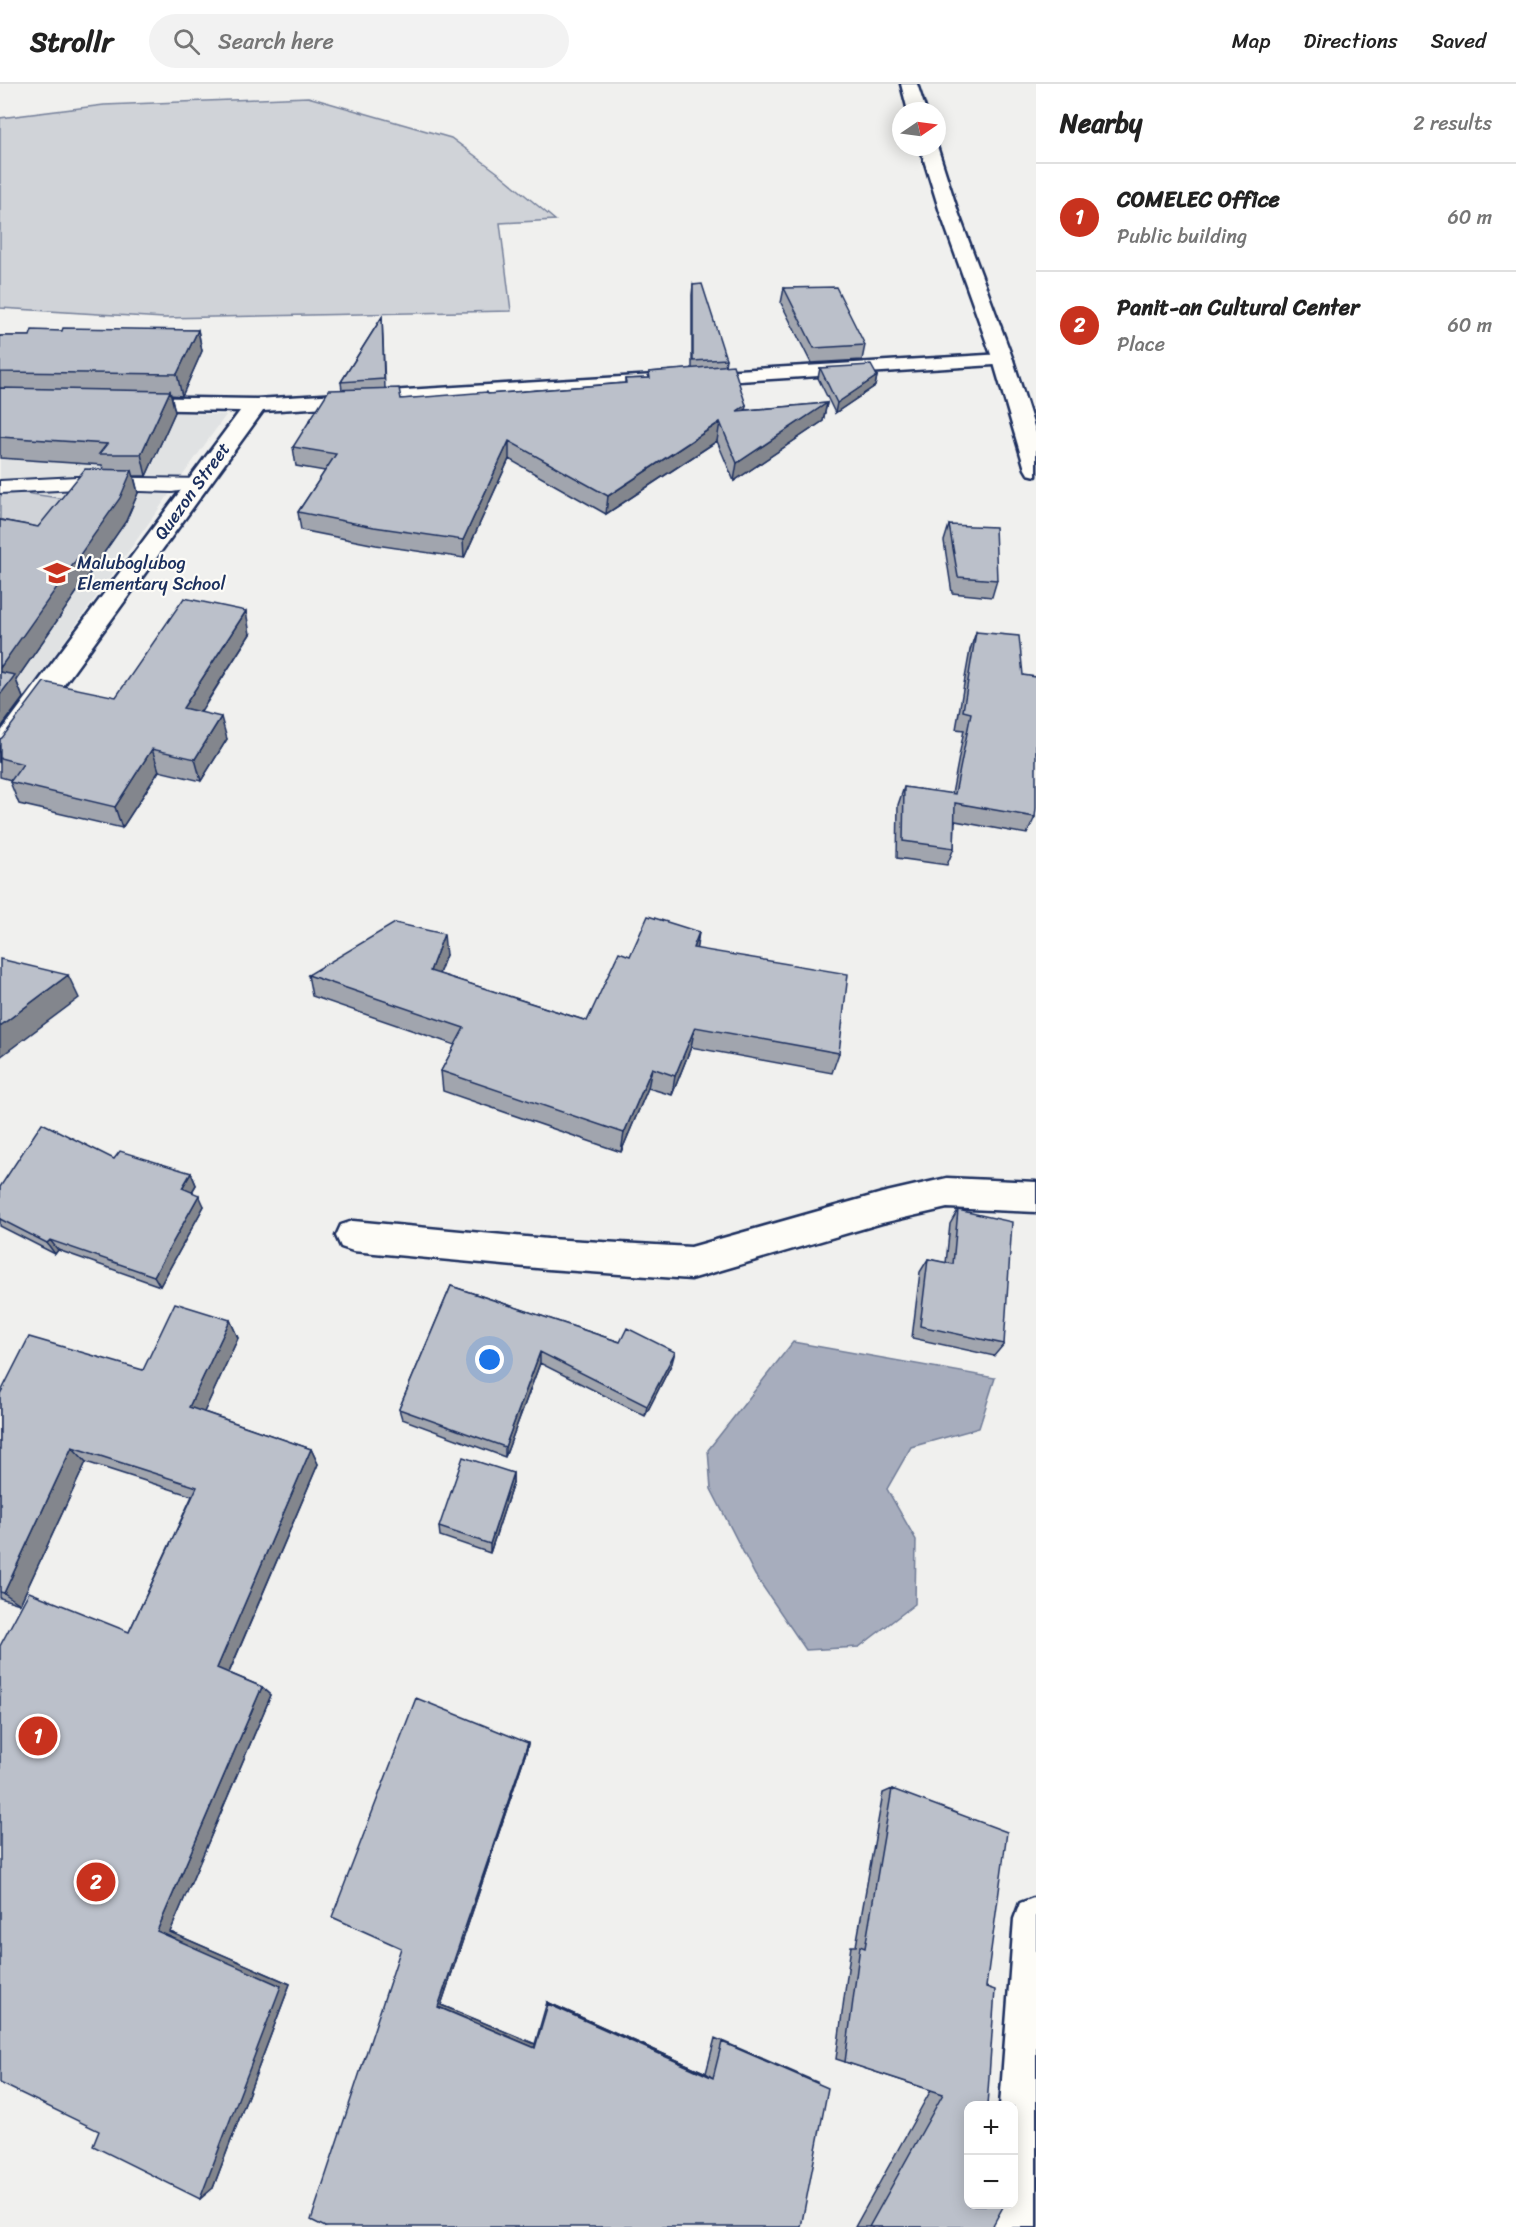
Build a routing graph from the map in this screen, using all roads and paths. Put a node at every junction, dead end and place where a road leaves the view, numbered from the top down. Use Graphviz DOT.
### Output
graph roads {
  1 [pos="909,84"];
  2 [pos="914,102"];
  3 [pos="932,156"];
  4 [pos="1003,360"];
  5 [pos="105,403"];
  6 [pos="256,405"];
  7 [pos="1036,468"];
  8 [pos="198,483"];
  9 [pos="0,487"];
  10 [pos="0,752"];
  11 [pos="1036,1197"];
  12 [pos="353,1236"];
  13 [pos="1036,1919"];
  14 [pos="1016,2227"];
  1 -- 2 [label="street"];
  3 -- 4 [label="street"];
  4 -- 6 [label="street"];
  4 -- 7 [label="street"];
  5 -- 6 [label="street"];
  6 -- 8 [label="street, Quezon Street"];
  8 -- 9 [label="lane"];
  8 -- 10 [label="street, Quezon Street"];
  11 -- 12 [label="street"];
  13 -- 14 [label="street"];
}
